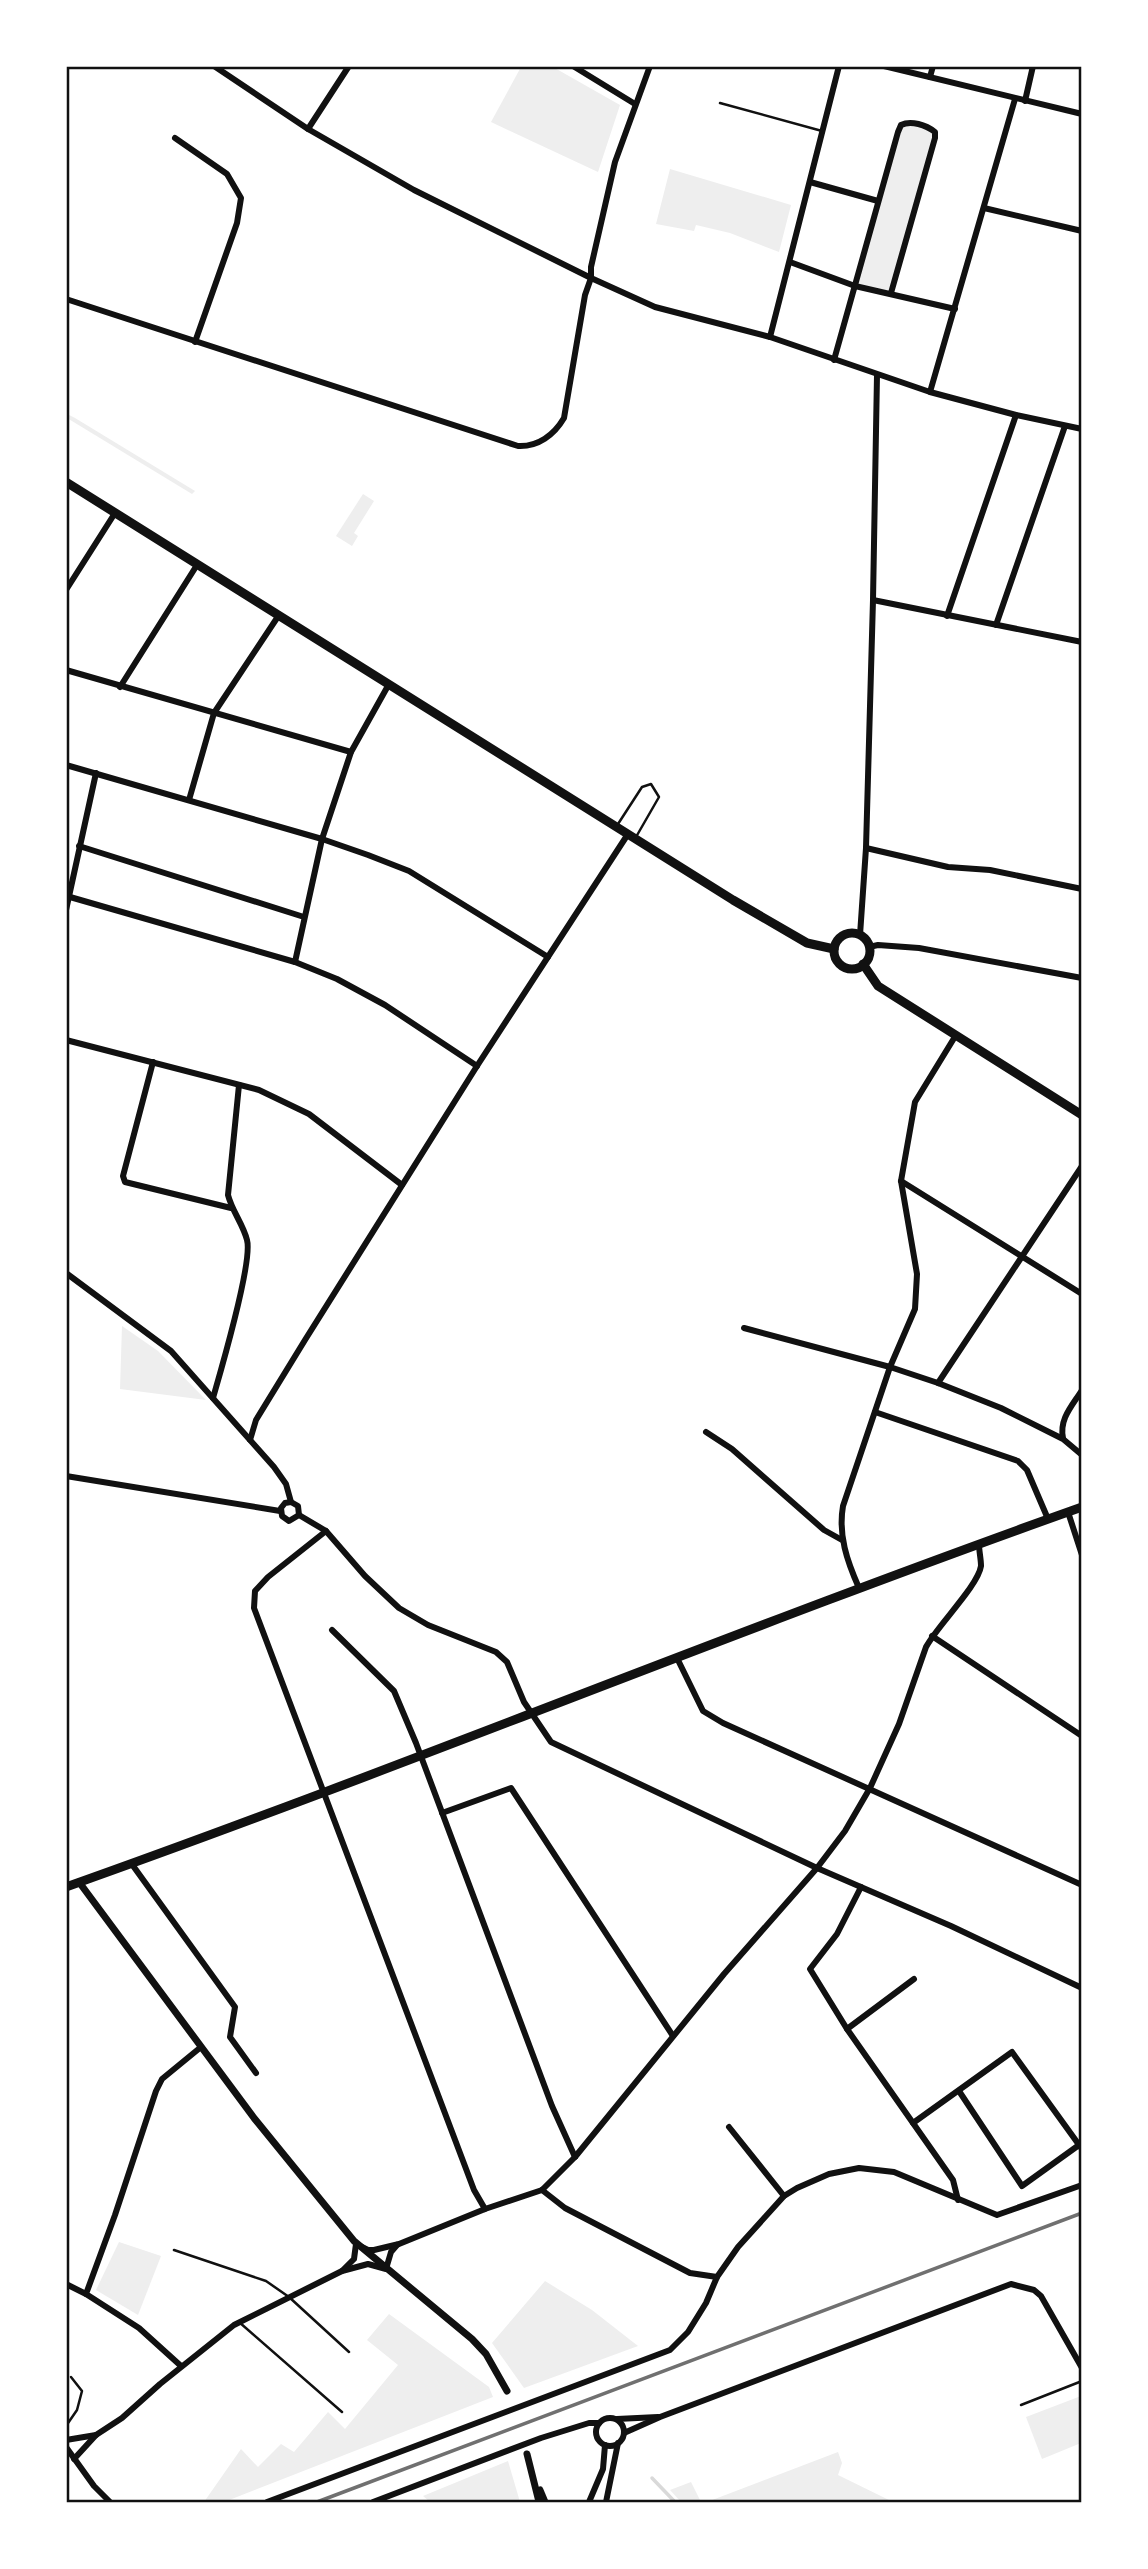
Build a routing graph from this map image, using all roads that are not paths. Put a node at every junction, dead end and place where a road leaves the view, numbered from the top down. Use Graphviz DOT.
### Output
graph roads {
  1 [pos="214,66"];
  2 [pos="349,66"];
  3 [pos="573,66"];
  4 [pos="650,66"];
  5 [pos="839,66"];
  6 [pos="884,66"];
  7 [pos="933,66"];
  8 [pos="1034,66"];
  9 [pos="930,77"];
  10 [pos="1015,99"];
  11 [pos="1025,101"];
  12 [pos="720,103"];
  13 [pos="635,104"];
  14 [pos="1082,114"];
  15 [pos="308,129"];
  16 [pos="821,131"];
  17 [pos="175,138"];
  18 [pos="810,182"];
  19 [pos="878,201"];
  20 [pos="984,208"];
  21 [pos="1082,231"];
  22 [pos="790,262"];
  23 [pos="591,278"];
  24 [pos="855,286"];
  25 [pos="891,293"];
  26 [pos="66,299"];
  27 [pos="955,310"];
  28 [pos="770,338"];
  29 [pos="195,342"];
  30 [pos="834,360"];
  31 [pos="877,375"];
  32 [pos="930,392"];
  33 [pos="1016,415"];
  34 [pos="1065,425"];
  35 [pos="1082,429"];
  36 [pos="66,482"];
  37 [pos="115,513"];
  38 [pos="197,565"];
  39 [pos="66,590"];
  40 [pos="873,600"];
  41 [pos="279,615"];
  42 [pos="947,616"];
  43 [pos="996,625"];
  44 [pos="1082,642"];
  45 [pos="66,670"];
  46 [pos="388,684"];
  47 [pos="120,687"];
  48 [pos="214,713"];
  49 [pos="351,752"];
  50 [pos="66,765"];
  51 [pos="96,773"];
  52 [pos="189,800"];
  53 [pos="616,827"];
  54 [pos="632,836"];
  55 [pos="322,839"];
  56 [pos="79,846"];
  57 [pos="866,848"];
  58 [pos="1082,889"];
  59 [pos="70,897"];
  60 [pos="66,910"];
  61 [pos="304,916"];
  62 [pos="860,935"];
  63 [pos="869,947"];
  64 [pos="834,949"];
  65 [pos="548,957"];
  66 [pos="295,962"];
  67 [pos="863,964"];
  68 [pos="1082,978"];
  69 [pos="956,1035"];
  70 [pos="66,1040"];
  71 [pos="153,1062"];
  72 [pos="477,1066"];
  73 [pos="239,1085"];
  74 [pos="1082,1115"];
  75 [pos="1082,1166"];
  76 [pos="901,1181"];
  77 [pos="402,1185"];
  78 [pos="231,1208"];
  79 [pos="1020,1257"];
  80 [pos="66,1273"];
  81 [pos="1082,1294"];
  82 [pos="744,1328"];
  83 [pos="890,1367"];
  84 [pos="938,1383"];
  85 [pos="1082,1390"];
  86 [pos="214,1398"];
  87 [pos="875,1412"];
  88 [pos="706,1432"];
  89 [pos="1063,1438"];
  90 [pos="250,1440"];
  91 [pos="1082,1455"];
  92 [pos="66,1476"];
  93 [pos="291,1502"];
  94 [pos="1082,1507"];
  95 [pos="281,1511"];
  96 [pos="1068,1512"];
  97 [pos="299,1515"];
  98 [pos="1048,1519"];
  99 [pos="326,1531"];
  100 [pos="842,1540"];
  101 [pos="979,1544"];
  102 [pos="1082,1555"];
  103 [pos="859,1588"];
  104 [pos="332,1630"];
  105 [pos="932,1636"];
  106 [pos="677,1658"];
  107 [pos="531,1714"];
  108 [pos="1082,1736"];
  109 [pos="420,1755"];
  110 [pos="870,1788"];
  111 [pos="324,1792"];
  112 [pos="442,1813"];
  113 [pos="131,1863"];
  114 [pos="817,1868"];
  115 [pos="79,1882"];
  116 [pos="1082,1885"];
  117 [pos="66,1887"];
  118 [pos="861,1887"];
  119 [pos="914,1979"];
  120 [pos="1082,1988"];
  121 [pos="847,2029"];
  122 [pos="673,2036"];
  123 [pos="201,2047"];
  124 [pos="256,2073"];
  125 [pos="959,2091"];
  126 [pos="913,2123"];
  127 [pos="729,2127"];
  128 [pos="1080,2147"];
  129 [pos="575,2157"];
  130 [pos="1082,2185"];
  131 [pos="542,2190"];
  132 [pos="784,2196"];
  133 [pos="958,2200"];
  134 [pos="485,2209"];
  135 [pos="356,2244"];
  136 [pos="399,2244"];
  137 [pos="174,2250"];
  138 [pos="386,2269"];
  139 [pos="342,2271"];
  140 [pos="717,2277"];
  141 [pos="66,2284"];
  142 [pos="86,2294"];
  143 [pos="289,2297"];
  144 [pos="239,2322"];
  145 [pos="349,2352"];
  146 [pos="181,2366"];
  147 [pos="1082,2368"];
  148 [pos="71,2377"];
  149 [pos="1082,2381"];
  150 [pos="507,2391"];
  151 [pos="1021,2405"];
  152 [pos="342,2412"];
  153 [pos="660,2417"];
  154 [pos="617,2419"];
  155 [pos="599,2423"];
  156 [pos="66,2426"];
  157 [pos="624,2433"];
  158 [pos="96,2435"];
  159 [pos="66,2440"];
  160 [pos="618,2443"];
  161 [pos="606,2445"];
  162 [pos="66,2447"];
  163 [pos="527,2454"];
  164 [pos="74,2459"];
  165 [pos="534,2480"];
  166 [pos="540,2489"];
  167 [pos="110,2502"];
  168 [pos="267,2502"];
  169 [pos="373,2502"];
  170 [pos="539,2502"];
  171 [pos="545,2502"];
  172 [pos="551,2502"];
  173 [pos="589,2502"];
  174 [pos="606,2502"];
  1 -- 15 [label="street"];
  2 -- 15 [label="street"];
  3 -- 13 [label="street"];
  4 -- 13 [label="street"];
  5 -- 16 [label="street"];
  6 -- 9 [label="street"];
  7 -- 9 [label="street"];
  8 -- 11 [label="street"];
  9 -- 10 [label="street"];
  10 -- 11 [label="street"];
  10 -- 20 [label="street"];
  11 -- 14 [label="street"];
  12 -- 16 [label="lane"];
  13 -- 23 [label="street"];
  15 -- 23 [label="street"];
  16 -- 18 [label="street"];
  17 -- 29 [label="street"];
  18 -- 19 [label="street"];
  18 -- 22 [label="street"];
  19 -- 24 [label="street"];
  19 -- 25 [label="street"];
  20 -- 21 [label="street"];
  20 -- 27 [label="street"];
  22 -- 24 [label="street"];
  22 -- 28 [label="street"];
  23 -- 28 [label="street"];
  23 -- 29 [label="street"];
  24 -- 25 [label="street"];
  24 -- 30 [label="street"];
  25 -- 27 [label="street"];
  26 -- 29 [label="street"];
  27 -- 32 [label="street"];
  28 -- 30 [label="street"];
  30 -- 31 [label="street"];
  31 -- 32 [label="street"];
  31 -- 40 [label="street"];
  32 -- 33 [label="street"];
  33 -- 34 [label="street"];
  33 -- 42 [label="street"];
  34 -- 35 [label="street"];
  34 -- 43 [label="street"];
  36 -- 37 [label="main road"];
  37 -- 38 [label="main road"];
  37 -- 39 [label="street"];
  38 -- 41 [label="main road"];
  38 -- 47 [label="street"];
  40 -- 42 [label="street"];
  40 -- 57 [label="street"];
  41 -- 46 [label="main road"];
  41 -- 48 [label="street"];
  42 -- 43 [label="street"];
  43 -- 44 [label="street"];
  45 -- 47 [label="street"];
  46 -- 49 [label="street"];
  46 -- 53 [label="main road"];
  47 -- 48 [label="street"];
  48 -- 49 [label="street"];
  48 -- 52 [label="street"];
  49 -- 55 [label="street"];
  50 -- 51 [label="street"];
  51 -- 52 [label="street"];
  51 -- 56 [label="street"];
  52 -- 55 [label="street"];
  53 -- 54 [label="main road"];
  53 -- 54 [label="lane"];
  54 -- 64 [label="main road"];
  54 -- 65 [label="street"];
  55 -- 61 [label="street"];
  55 -- 65 [label="street"];
  56 -- 59 [label="street"];
  56 -- 61 [label="street"];
  57 -- 58 [label="street"];
  57 -- 62 [label="street"];
  59 -- 60 [label="street"];
  59 -- 66 [label="street"];
  61 -- 66 [label="street"];
  62 -- 63 [label="main road"];
  62 -- 64 [label="main road"];
  63 -- 67 [label="main road"];
  63 -- 68 [label="street"];
  64 -- 67 [label="main road"];
  65 -- 72 [label="street"];
  66 -- 72 [label="street"];
  67 -- 69 [label="main road"];
  69 -- 74 [label="main road"];
  69 -- 76 [label="street"];
  70 -- 71 [label="street"];
  71 -- 73 [label="street"];
  71 -- 78 [label="street"];
  72 -- 77 [label="street"];
  73 -- 77 [label="street"];
  73 -- 78 [label="street"];
  75 -- 79 [label="street"];
  76 -- 79 [label="street"];
  76 -- 83 [label="street"];
  77 -- 90 [label="street"];
  78 -- 86 [label="street"];
  79 -- 81 [label="street"];
  79 -- 84 [label="street"];
  80 -- 86 [label="street"];
  82 -- 83 [label="street"];
  83 -- 84 [label="street"];
  83 -- 87 [label="street"];
  84 -- 89 [label="street"];
  85 -- 89 [label="street"];
  86 -- 90 [label="street"];
  87 -- 98 [label="street"];
  87 -- 100 [label="street"];
  88 -- 100 [label="street"];
  89 -- 91 [label="street"];
  90 -- 93 [label="street"];
  92 -- 95 [label="street"];
  93 -- 95 [label="street"];
  93 -- 97 [label="street"];
  94 -- 96 [label="main road"];
  95 -- 97 [label="street"];
  96 -- 98 [label="main road"];
  96 -- 102 [label="street"];
  97 -- 99 [label="street"];
  98 -- 101 [label="main road"];
  99 -- 107 [label="street"];
  99 -- 111 [label="street"];
  100 -- 103 [label="street"];
  101 -- 103 [label="main road"];
  101 -- 105 [label="street"];
  103 -- 106 [label="main road"];
  104 -- 109 [label="street"];
  105 -- 108 [label="street"];
  105 -- 110 [label="street"];
  106 -- 107 [label="main road"];
  106 -- 110 [label="street"];
  107 -- 109 [label="main road"];
  107 -- 114 [label="street"];
  109 -- 111 [label="main road"];
  109 -- 112 [label="street"];
  110 -- 114 [label="street"];
  110 -- 116 [label="street"];
  111 -- 113 [label="main road"];
  111 -- 134 [label="street"];
  112 -- 122 [label="street"];
  112 -- 129 [label="street"];
  113 -- 115 [label="main road"];
  113 -- 124 [label="street"];
  114 -- 118 [label="street"];
  114 -- 122 [label="street"];
  115 -- 117 [label="main road"];
  115 -- 123 [label="street"];
  118 -- 120 [label="street"];
  118 -- 121 [label="street"];
  119 -- 121 [label="street"];
  121 -- 126 [label="street"];
  122 -- 129 [label="street"];
  123 -- 135 [label="street"];
  123 -- 142 [label="street"];
  125 -- 126 [label="street"];
  125 -- 128 [label="street"];
  125 -- 128 [label="street"];
  126 -- 133 [label="street"];
  127 -- 132 [label="street"];
  129 -- 131 [label="street"];
  130 -- 133 [label="street"];
  131 -- 134 [label="street"];
  131 -- 140 [label="street"];
  132 -- 133 [label="street"];
  132 -- 140 [label="street"];
  134 -- 136 [label="street"];
  135 -- 136 [label="street"];
  135 -- 138 [label="street"];
  135 -- 139 [label="street"];
  136 -- 138 [label="street"];
  137 -- 143 [label="lane"];
  138 -- 139 [label="street"];
  138 -- 150 [label="street"];
  139 -- 143 [label="street"];
  140 -- 168 [label="street"];
  141 -- 142 [label="street"];
  142 -- 146 [label="street"];
  143 -- 144 [label="street"];
  143 -- 145 [label="lane"];
  144 -- 146 [label="street"];
  144 -- 152 [label="lane"];
  146 -- 158 [label="street"];
  147 -- 153 [label="street"];
  148 -- 156 [label="lane"];
  149 -- 151 [label="lane"];
  153 -- 154 [label="street"];
  153 -- 157 [label="street"];
  154 -- 155 [label="street"];
  154 -- 157 [label="street"];
  155 -- 161 [label="street"];
  155 -- 169 [label="street"];
  157 -- 160 [label="street"];
  158 -- 159 [label="street"];
  158 -- 164 [label="street"];
  160 -- 161 [label="street"];
  160 -- 174 [label="street"];
  161 -- 173 [label="street"];
  162 -- 164 [label="street"];
  163 -- 165 [label="street"];
  164 -- 167 [label="street"];
  165 -- 166 [label="street"];
  165 -- 170 [label="street"];
  166 -- 171 [label="street"];
  166 -- 172 [label="street"];
}
